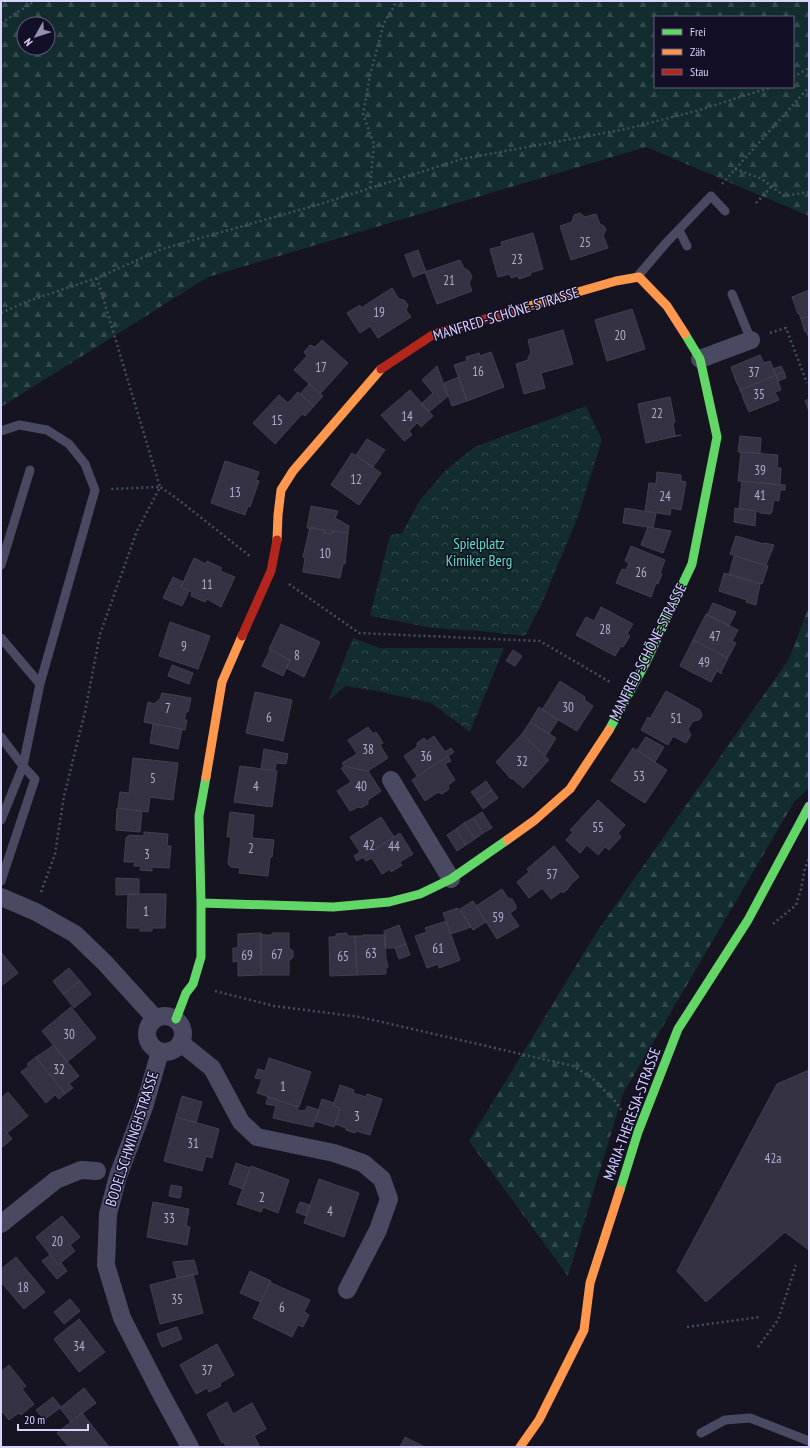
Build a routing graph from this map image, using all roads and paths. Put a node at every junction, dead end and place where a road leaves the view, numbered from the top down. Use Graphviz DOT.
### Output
graph roads {
  1 [pos="35,1"];
  2 [pos="397,1"];
  3 [pos="1,23"];
  4 [pos="809,68"];
  5 [pos="794,76"];
  6 [pos="809,87"];
  7 [pos="769,88"];
  8 [pos="735,169"];
  9 [pos="772,186"];
  10 [pos="370,188"];
  11 [pos="809,192"];
  12 [pos="711,196"];
  13 [pos="756,203"];
  14 [pos="725,211"];
  15 [pos="679,230"];
  16 [pos="687,246"];
  17 [pos="639,277"];
  18 [pos="97,278"];
  19 [pos="732,294"];
  20 [pos="1,313"];
  21 [pos="750,340"];
  22 [pos="700,359"];
  23 [pos="807,384"];
  24 [pos="1,431"];
  25 [pos="30,470"];
  26 [pos="160,487"];
  27 [pos="95,490"];
  28 [pos="1,566"];
  29 [pos="271,571"];
  30 [pos="1,638"];
  31 [pos="40,684"];
  32 [pos="630,693"];
  33 [pos="1,737"];
  34 [pos="23,766"];
  35 [pos="391,780"];
  36 [pos="809,806"];
  37 [pos="1,820"];
  38 [pos="809,860"];
  39 [pos="451,878"];
  40 [pos="1,881"];
  41 [pos="1,897"];
  42 [pos="201,903"];
  43 [pos="36,912"];
  44 [pos="769,928"];
  45 [pos="193,984"];
  46 [pos="155,1018"];
  47 [pos="176,1019"];
  48 [pos="181,1044"];
  49 [pos="160,1052"];
  50 [pos="638,1132"];
  51 [pos="97,1171"];
  52 [pos="1,1224"];
  53 [pos="796,1265"];
  54 [pos="347,1290"];
  55 [pos="760,1317"];
  56 [pos="687,1327"];
  57 [pos="758,1347"];
  58 [pos="701,1433"];
  59 [pos="809,1441"];
  60 [pos="190,1447"];
  61 [pos="520,1447"];
  1 -- 3 [label="path"];
  2 -- 10 [label="path"];
  4 -- 5 [label="path"];
  6 -- 8 [label="path"];
  7 -- 10 [label="path"];
  8 -- 9 [label="path"];
  8 -- 12 [label="path"];
  9 -- 11 [label="path"];
  9 -- 13 [label="path"];
  10 -- 18 [label="path"];
  12 -- 14 [label="lane"];
  12 -- 15 [label="lane"];
  15 -- 16 [label="lane"];
  15 -- 17 [label="lane"];
  17 -- 22 [label="street, MANFRED-SCHÖNE-STRASSE"];
  17 -- 29 [label="street, MANFRED-SCHÖNE-STRASSE"];
  18 -- 20 [label="path"];
  18 -- 26 [label="path"];
  19 -- 21 [label="lane"];
  21 -- 22 [label="street"];
  21 -- 23 [label="path"];
  22 -- 32 [label="street, MANFRED-SCHÖNE-STRASSE"];
  24 -- 27 [label="lane"];
  25 -- 28 [label="lane"];
  26 -- 27 [label="path"];
  26 -- 29 [label="path"];
  26 -- 43 [label="path"];
  27 -- 31 [label="lane"];
  29 -- 32 [label="path"];
  29 -- 42 [label="street, MANFRED-SCHÖNE-STRASSE"];
  30 -- 31 [label="lane"];
  31 -- 34 [label="lane"];
  32 -- 39 [label="street, MANFRED-SCHÖNE-STRASSE"];
  33 -- 34 [label="lane"];
  34 -- 37 [label="lane"];
  34 -- 40 [label="lane"];
  35 -- 39 [label="street"];
  36 -- 50 [label="street, MARIA-THERESIA-STRASSE"];
  38 -- 44 [label="path"];
  39 -- 42 [label="street, MANFRED-SCHÖNE-STRASSE"];
  41 -- 43 [label="street"];
  42 -- 45 [label="street, MANFRED-SCHÖNE-STRASSE"];
  43 -- 46 [label="street"];
  45 -- 47 [label="street, MANFRED-SCHÖNE-STRASSE"];
  45 -- 50 [label="path"];
  46 -- 47 [label="street"];
  46 -- 49 [label="street"];
  47 -- 48 [label="street"];
  48 -- 49 [label="street"];
  48 -- 54 [label="street"];
  49 -- 60 [label="street, BODELSCHWINGHSTRASSE"];
  50 -- 61 [label="street, MARIA-THERESIA-STRASSE"];
  51 -- 52 [label="street"];
  53 -- 57 [label="path"];
  55 -- 56 [label="path"];
  58 -- 59 [label="lane"];
}
